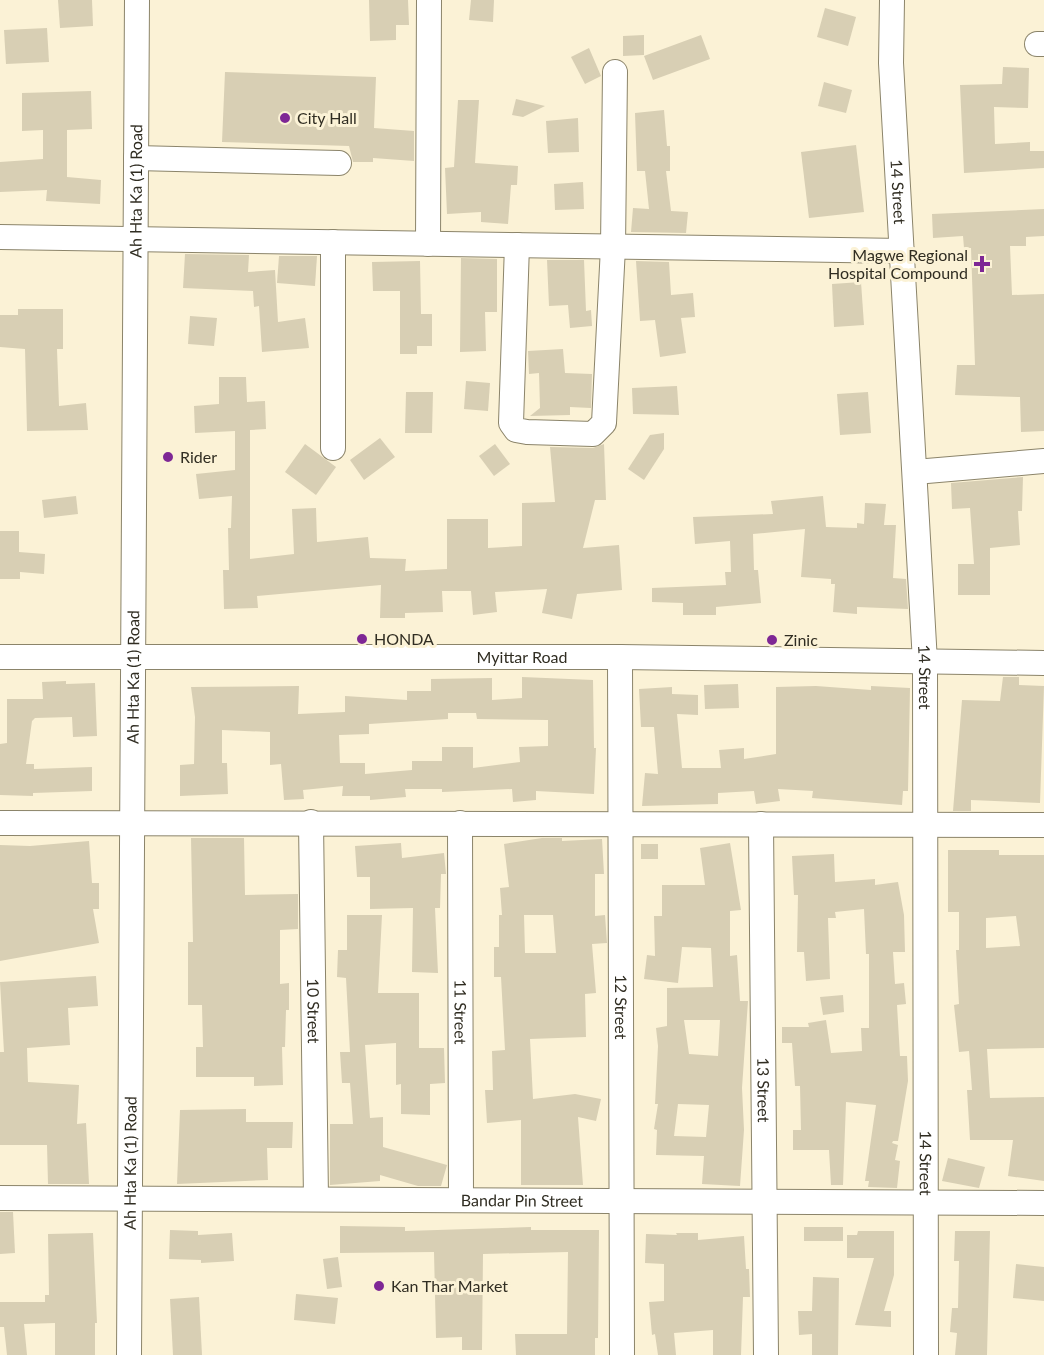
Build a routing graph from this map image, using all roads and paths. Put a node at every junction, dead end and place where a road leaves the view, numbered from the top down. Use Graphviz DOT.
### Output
graph roads {
  1 [pos="137,0"];
  2 [pos="429,0"];
  3 [pos="892,0"];
  4 [pos="615,72"];
  5 [pos="136,159"];
  6 [pos="339,163"];
  7 [pos="0,237"];
  8 [pos="135,240"];
  9 [pos="333,242"];
  10 [pos="428,244"];
  11 [pos="516,245"];
  12 [pos="613,247"];
  13 [pos="902,251"];
  14 [pos="333,448"];
  15 [pos="1044,461"];
  16 [pos="915,472"];
  17 [pos="0,657"];
  18 [pos="620,657"];
  19 [pos="132,658"];
  20 [pos="925,662"];
  21 [pos="1044,663"];
  22 [pos="311,822"];
  23 [pos="0,823"];
  24 [pos="132,823"];
  25 [pos="460,823"];
  26 [pos="620,823"];
  27 [pos="760,824"];
  28 [pos="925,824"];
  29 [pos="1044,825"];
  30 [pos="0,1198"];
  31 [pos="130,1198"];
  32 [pos="316,1199"];
  33 [pos="461,1200"];
  34 [pos="621,1201"];
  35 [pos="766,1202"];
  36 [pos="926,1202"];
  37 [pos="1044,1203"];
  38 [pos="129,1355"];
  39 [pos="622,1355"];
  40 [pos="766,1355"];
  41 [pos="926,1355"];
  1 -- 5 [label="street, Ah Hta Ka (1) Road"];
  2 -- 10 [label="street"];
  3 -- 13 [label="street, 14 Street"];
  4 -- 12 [label="street"];
  5 -- 6 [label="street"];
  5 -- 8 [label="street, Ah Hta Ka (1) Road"];
  7 -- 8 [label="street"];
  8 -- 9 [label="street"];
  8 -- 19 [label="street, Ah Hta Ka (1) Road"];
  9 -- 10 [label="street"];
  9 -- 14 [label="street"];
  10 -- 11 [label="street"];
  11 -- 12 [label="street"];
  11 -- 12 [label="street"];
  12 -- 13 [label="street"];
  13 -- 16 [label="street, 14 Street"];
  15 -- 16 [label="street"];
  16 -- 20 [label="street, 14 Street"];
  17 -- 19 [label="street, Myittar Road"];
  18 -- 19 [label="street, Myittar Road"];
  18 -- 20 [label="street, Myittar Road"];
  18 -- 26 [label="street, 12 Street"];
  19 -- 24 [label="street, Ah Hta Ka (1) Road"];
  20 -- 21 [label="street, Myittar Road"];
  20 -- 28 [label="street, 14 Street"];
  22 -- 24 [label="street"];
  22 -- 25 [label="street"];
  22 -- 32 [label="street, 10 Street"];
  23 -- 24 [label="street"];
  24 -- 31 [label="street, Ah Hta Ka (1) Road"];
  25 -- 26 [label="street"];
  25 -- 33 [label="street, 11 Street"];
  26 -- 27 [label="street"];
  26 -- 34 [label="street, 12 Street"];
  27 -- 28 [label="street"];
  27 -- 35 [label="street, 13 Street"];
  28 -- 29 [label="street"];
  28 -- 36 [label="street, 14 Street"];
  30 -- 31 [label="street, Bandar Pin Street"];
  31 -- 32 [label="street, Bandar Pin Street"];
  31 -- 38 [label="street, Ah Hta Ka (1) Road"];
  32 -- 33 [label="street, Bandar Pin Street"];
  33 -- 34 [label="street, Bandar Pin Street"];
  34 -- 35 [label="street, Bandar Pin Street"];
  34 -- 39 [label="street, 12 Street"];
  35 -- 36 [label="street, Bandar Pin Street"];
  35 -- 40 [label="street, 13 Street"];
  36 -- 37 [label="street, Bandar Pin Street"];
  36 -- 41 [label="street, 14 Street"];
}
